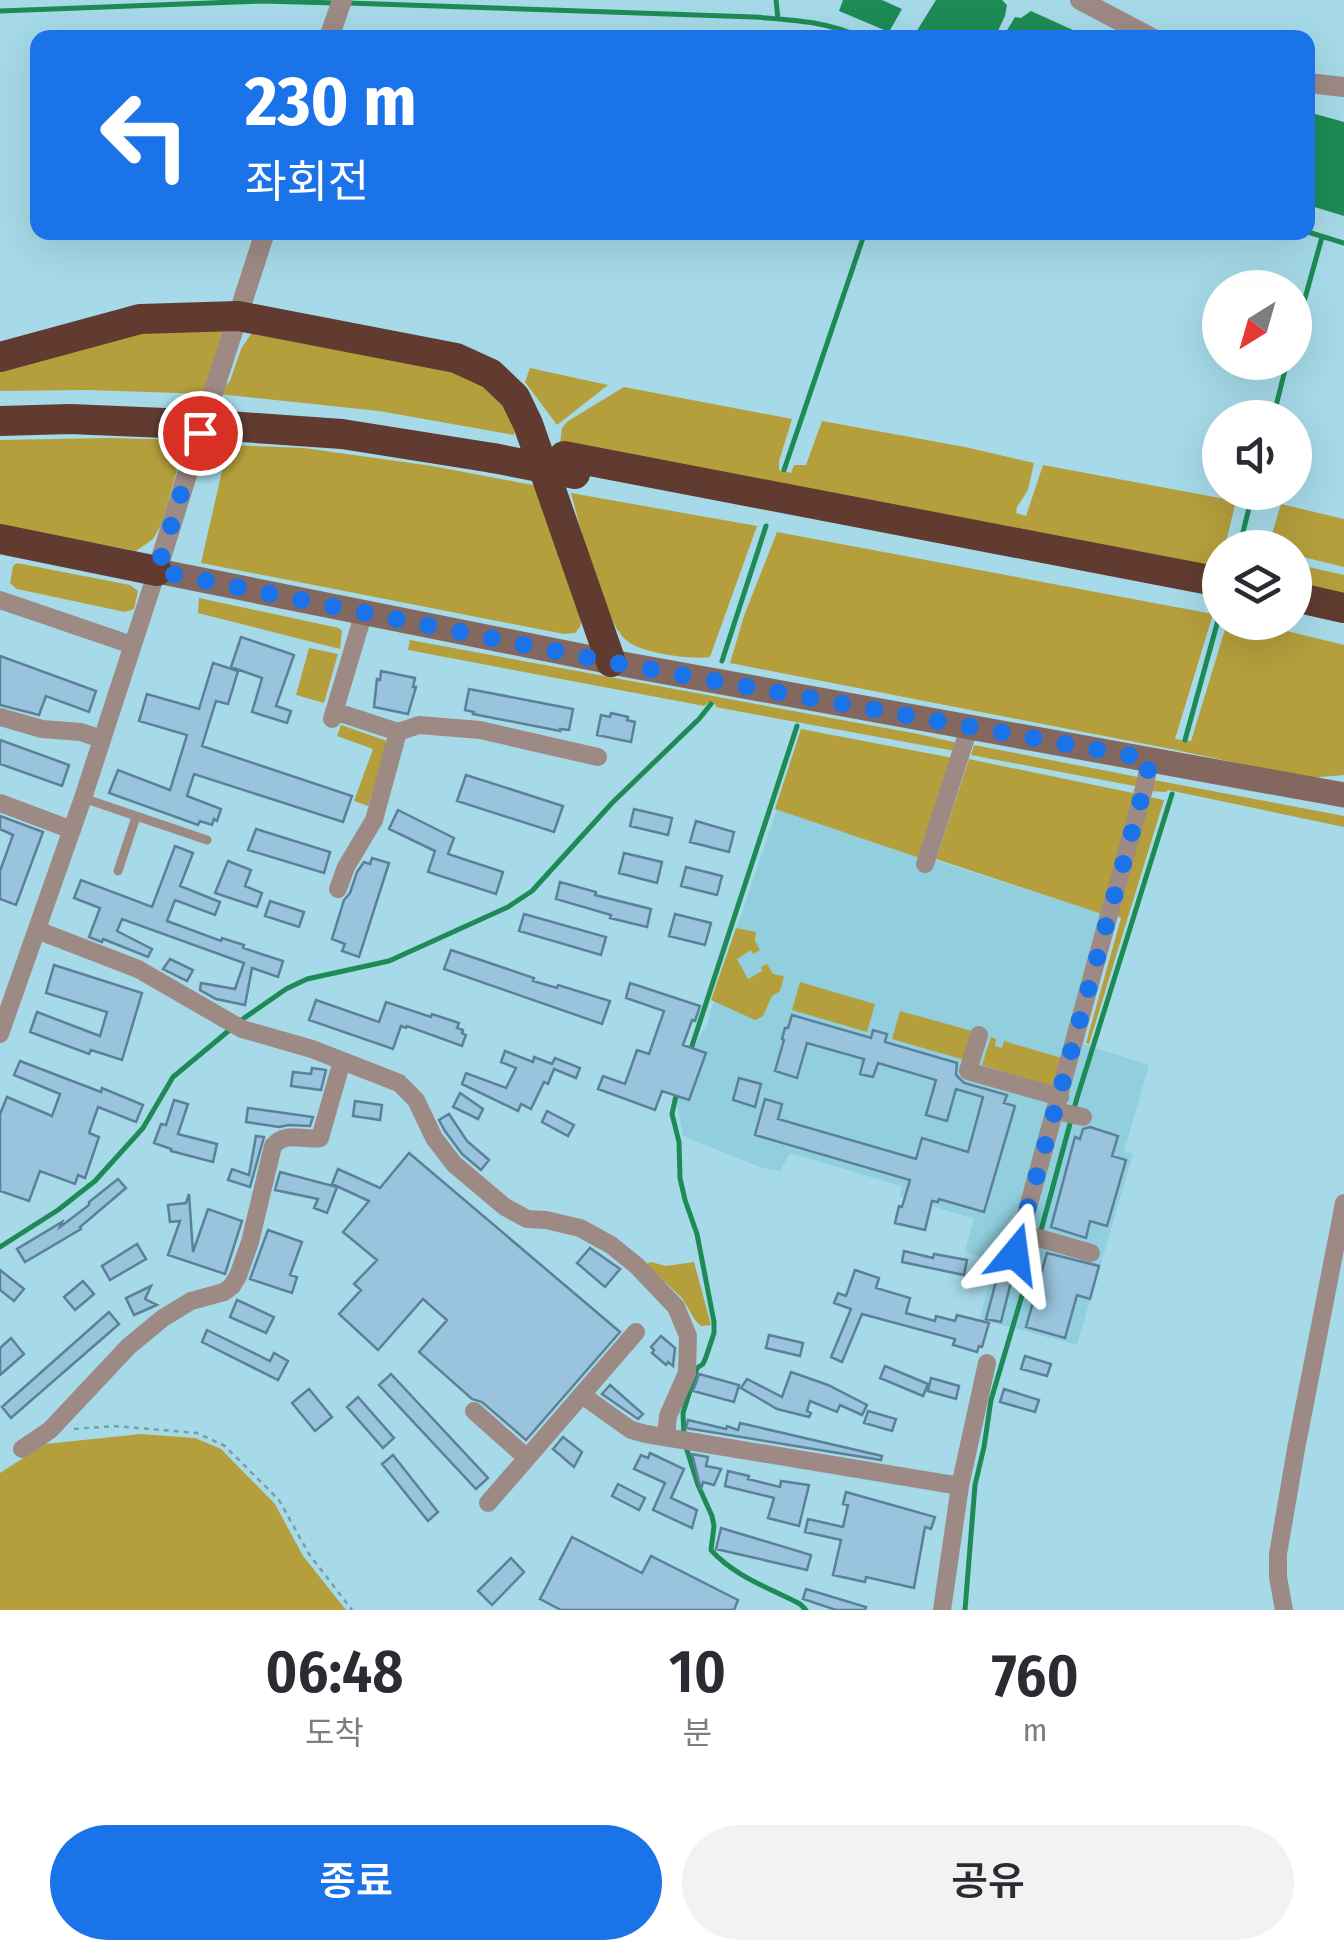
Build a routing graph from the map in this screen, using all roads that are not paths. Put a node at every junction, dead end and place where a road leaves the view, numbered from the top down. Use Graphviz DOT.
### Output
graph roads {
  1 [pos="1080,0"];
  2 [pos="1137,30"];
  3 [pos="1315,84"];
  4 [pos="1344,87"];
  5 [pos="262,240"];
  6 [pos="238,316"];
  7 [pos="0,357"];
  8 [pos="212,396"];
  9 [pos="0,405"];
  10 [pos="0,420"];
  11 [pos="200,433"];
  12 [pos="489,450"];
  13 [pos="569,465"];
  14 [pos="0,539"];
  15 [pos="157,571"];
  16 [pos="1202,579"];
  17 [pos="1202,594"];
  18 [pos="0,600"];
  19 [pos="1312,601"];
  20 [pos="1344,608"];
  21 [pos="364,612"];
  22 [pos="1312,615"];
  23 [pos="1344,622"];
  24 [pos="132,645"];
  25 [pos="610,662"];
  26 [pos="0,718"];
  27 [pos="969,728"];
  28 [pos="398,732"];
  29 [pos="101,739"];
  30 [pos="598,756"];
  31 [pos="1150,759"];
  32 [pos="1344,795"];
  33 [pos="83,798"];
  34 [pos="0,802"];
  35 [pos="136,816"];
  36 [pos="72,830"];
  37 [pos="207,840"];
  38 [pos="925,864"];
  39 [pos="118,871"];
  40 [pos="338,889"];
  41 [pos="37,930"];
  42 [pos="0,1034"];
  43 [pos="979,1036"];
  44 [pos="342,1060"];
  45 [pos="1068,1111"];
  46 [pos="1344,1203"];
  47 [pos="1033,1237"];
  48 [pos="1090,1253"];
  49 [pos="1015,1254"];
  50 [pos="636,1332"];
  51 [pos="987,1363"];
  52 [pos="582,1395"];
  53 [pos="474,1411"];
  54 [pos="666,1436"];
  55 [pos="22,1449"];
  56 [pos="527,1458"];
  57 [pos="960,1486"];
  58 [pos="488,1504"];
  59 [pos="942,1610"];
  60 [pos="1284,1610"];
  1 -- 2 [label="street"];
  3 -- 4 [label="street"];
  5 -- 6 [label="street"];
  6 -- 7 [label="highway"];
  6 -- 8 [label="street"];
  6 -- 25 [label="highway"];
  9 -- 12 [label="highway"];
  10 -- 12 [label="highway"];
  11 -- 15 [label="street"];
  12 -- 13 [label="highway"];
  13 -- 16 [label="highway"];
  13 -- 17 [label="highway"];
  14 -- 15 [label="highway"];
  15 -- 21 [label="main road"];
  15 -- 24 [label="street"];
  18 -- 24 [label="street"];
  19 -- 20 [label="highway"];
  21 -- 25 [label="main road"];
  21 -- 28 [label="street"];
  22 -- 23 [label="highway"];
  24 -- 29 [label="street"];
  25 -- 27 [label="main road"];
  26 -- 29 [label="street"];
  27 -- 31 [label="main road"];
  27 -- 38 [label="street"];
  28 -- 30 [label="street"];
  28 -- 40 [label="street"];
  29 -- 33 [label="street"];
  31 -- 32 [label="main road"];
  31 -- 45 [label="street"];
  33 -- 35 [label="lane"];
  33 -- 36 [label="street"];
  34 -- 36 [label="street"];
  35 -- 37 [label="lane"];
  35 -- 39 [label="lane"];
  36 -- 41 [label="street"];
  41 -- 42 [label="street"];
  41 -- 44 [label="street"];
  43 -- 45 [label="street"];
  44 -- 54 [label="street"];
  44 -- 55 [label="street"];
  45 -- 47 [label="street"];
  46 -- 60 [label="street"];
  47 -- 48 [label="street"];
  47 -- 49 [label="street"];
  50 -- 52 [label="street"];
  51 -- 57 [label="street"];
  52 -- 54 [label="street"];
  52 -- 56 [label="street"];
  53 -- 56 [label="street"];
  54 -- 57 [label="street"];
  56 -- 58 [label="street"];
  57 -- 59 [label="street"];
}
